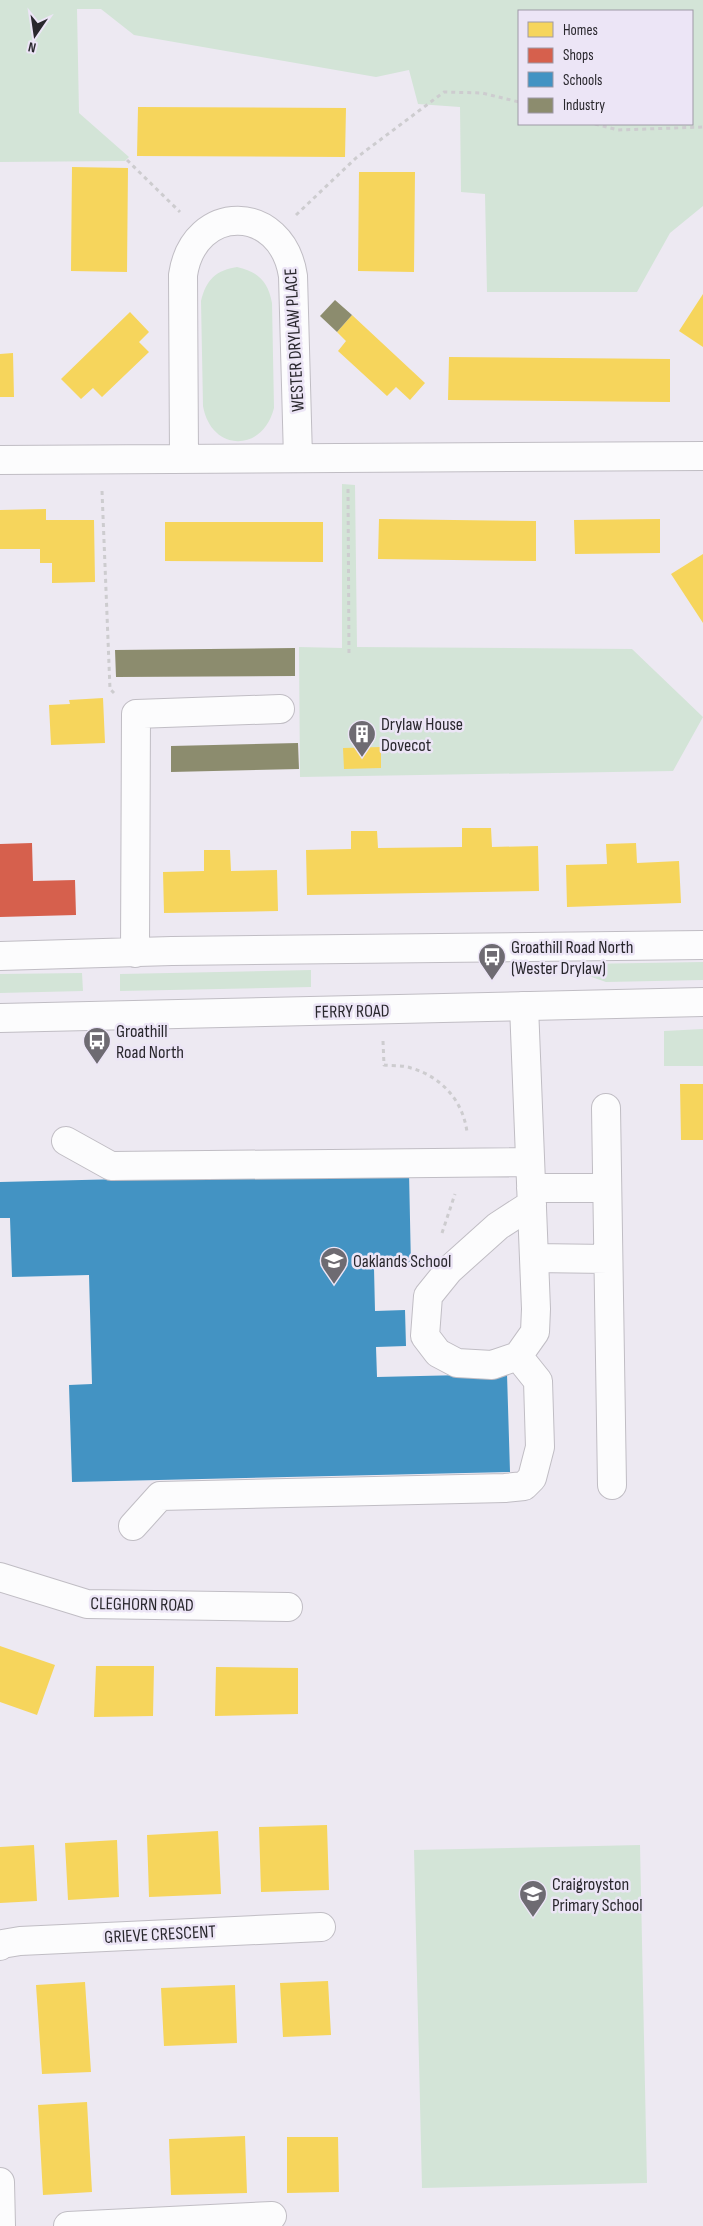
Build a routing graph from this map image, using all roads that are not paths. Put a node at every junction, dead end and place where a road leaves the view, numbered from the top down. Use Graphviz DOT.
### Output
graph roads {
  1 [pos="703,456"];
  2 [pos="184,458"];
  3 [pos="298,458"];
  4 [pos="0,460"];
  5 [pos="280,709"];
  6 [pos="703,946"];
  7 [pos="135,953"];
  8 [pos="0,956"];
  9 [pos="703,1002"];
  10 [pos="524,1006"];
  11 [pos="0,1018"];
  12 [pos="606,1108"];
  13 [pos="66,1141"];
  14 [pos="531,1185"];
  15 [pos="607,1188"];
  16 [pos="534,1258"];
  17 [pos="608,1259"];
  18 [pos="518,1356"];
  19 [pos="612,1485"];
  20 [pos="133,1526"];
  21 [pos="0,1577"];
  22 [pos="288,1607"];
  23 [pos="321,1927"];
  24 [pos="0,1946"];
  25 [pos="0,2182"];
  26 [pos="272,2216"];
  27 [pos="1,2226"];
  28 [pos="68,2226"];
  1 -- 3 [label="street"];
  2 -- 3 [label="street"];
  2 -- 3 [label="street, WESTER DRYLAW PLACE"];
  2 -- 4 [label="street"];
  5 -- 7 [label="street"];
  6 -- 7 [label="street"];
  7 -- 8 [label="street"];
  9 -- 10 [label="street, FERRY ROAD"];
  10 -- 11 [label="street, FERRY ROAD"];
  10 -- 14 [label="street"];
  12 -- 15 [label="street"];
  13 -- 14 [label="street"];
  14 -- 15 [label="street"];
  14 -- 16 [label="street"];
  14 -- 18 [label="street"];
  15 -- 17 [label="street"];
  16 -- 17 [label="street"];
  16 -- 18 [label="street"];
  17 -- 19 [label="street"];
  18 -- 20 [label="street"];
  21 -- 22 [label="street, CLEGHORN ROAD"];
  23 -- 24 [label="street, GRIEVE CRESCENT"];
  25 -- 27 [label="street"];
  26 -- 28 [label="street"];
}
